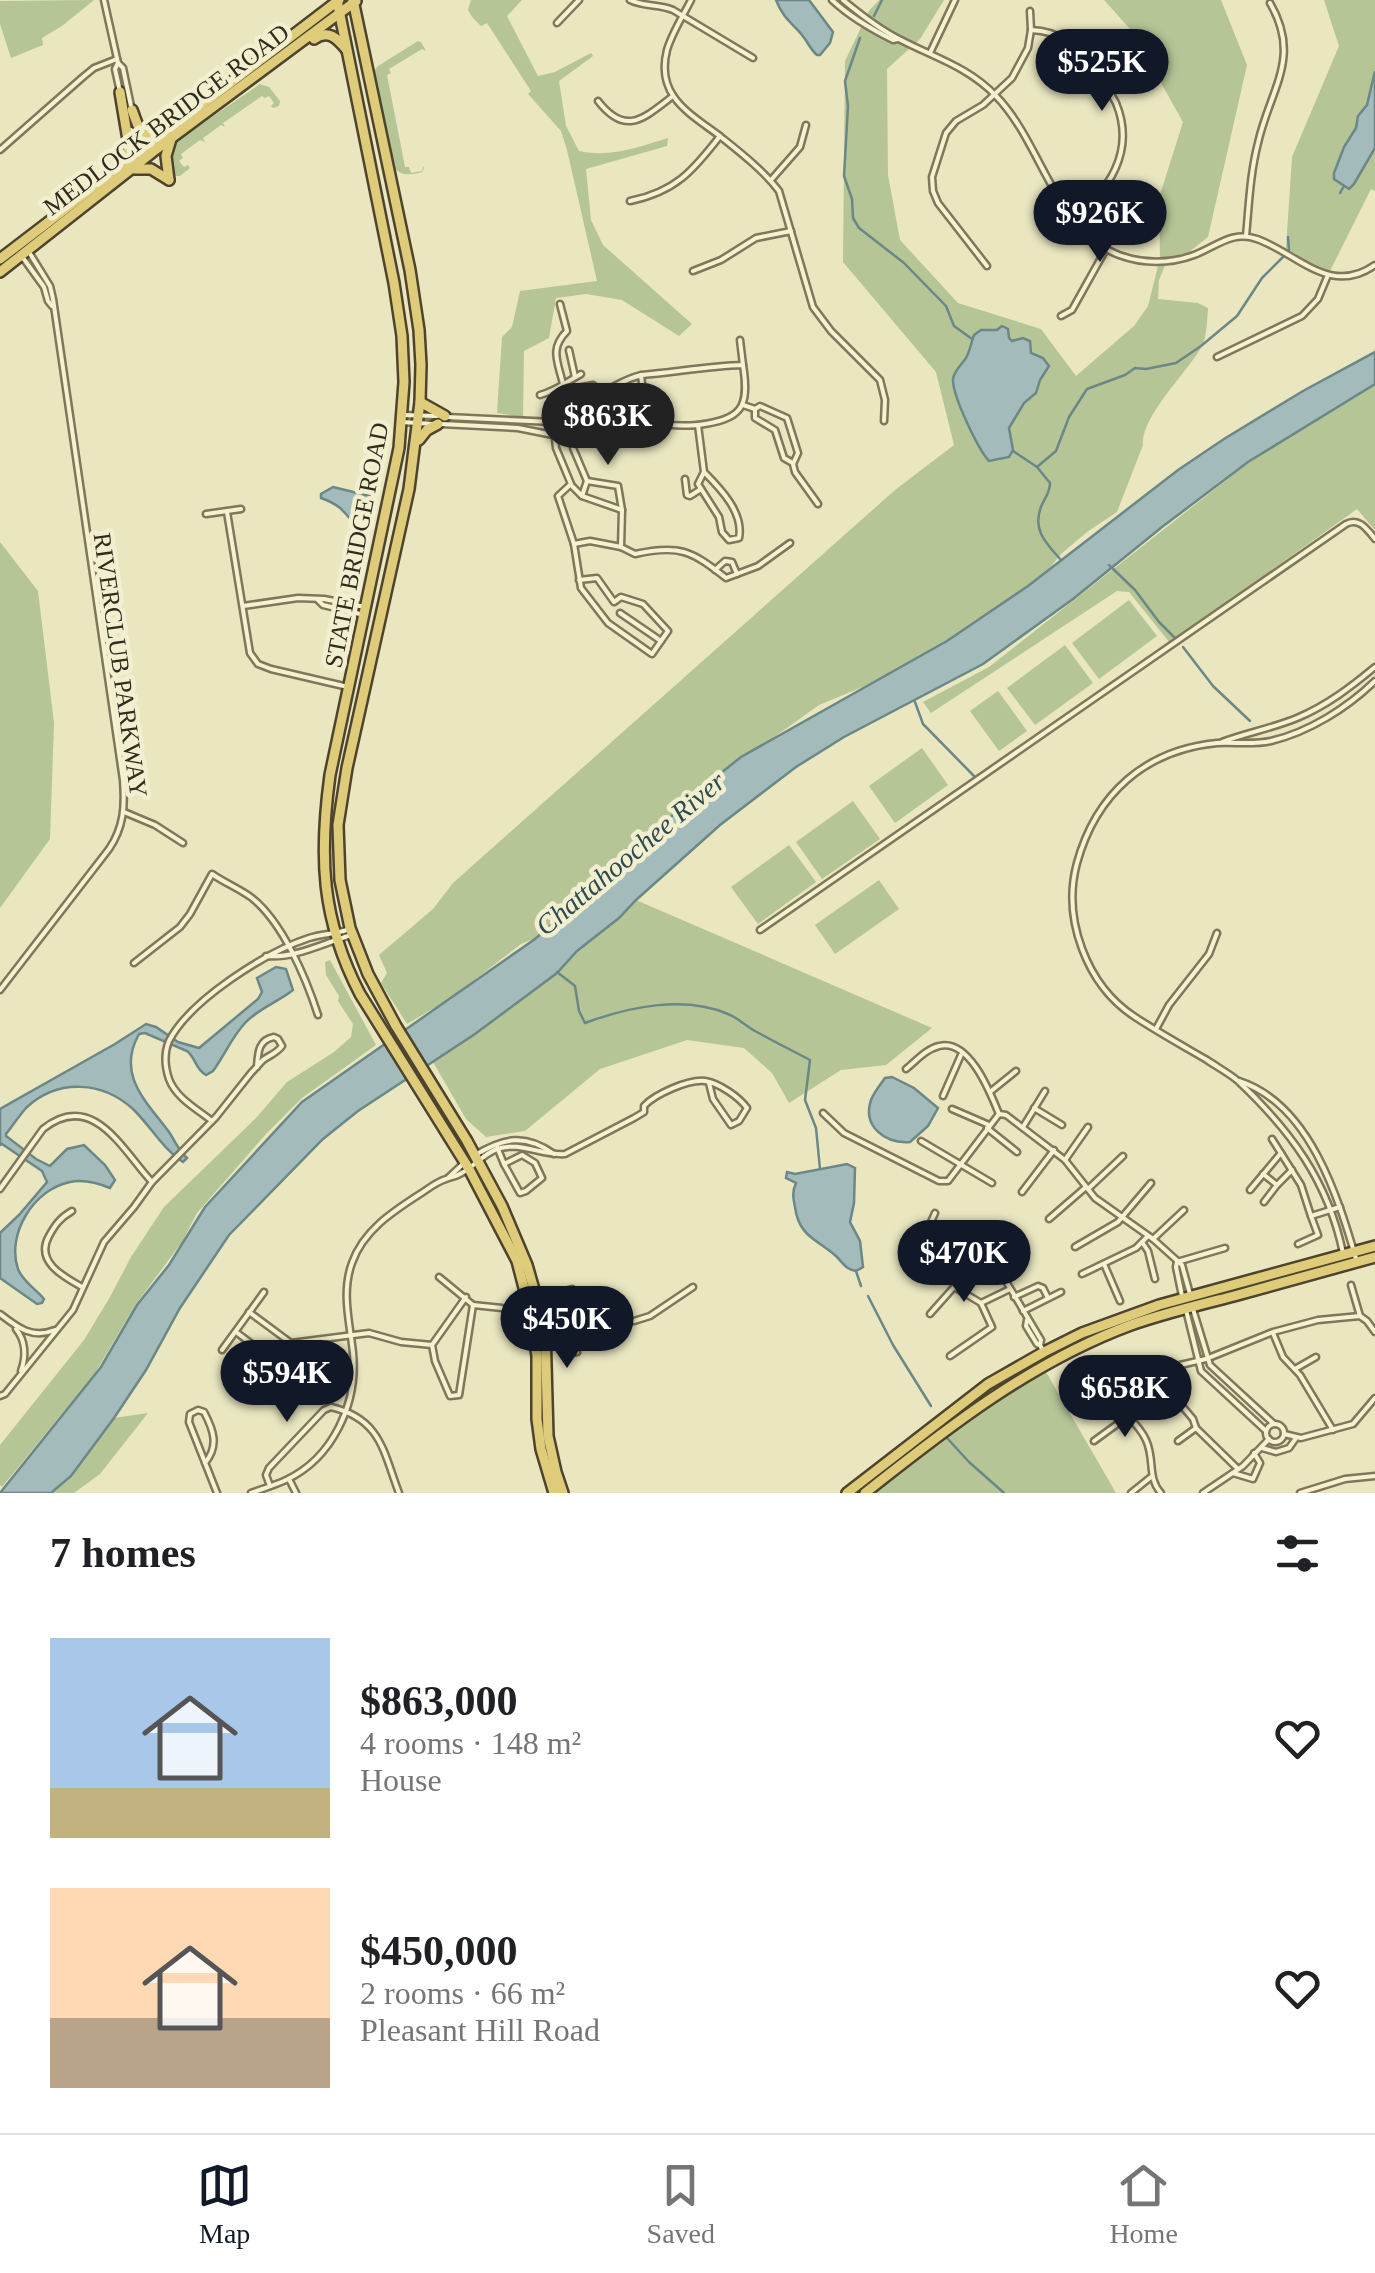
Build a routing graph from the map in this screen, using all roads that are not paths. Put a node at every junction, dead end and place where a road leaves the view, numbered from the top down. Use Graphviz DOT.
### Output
graph roads {
  1 [pos="104,0"];
  2 [pos="338,0"];
  3 [pos="579,0"];
  4 [pos="630,0"];
  5 [pos="692,0"];
  6 [pos="832,0"];
  7 [pos="843,0"];
  8 [pos="954,0"];
  9 [pos="355,1"];
  10 [pos="1270,3"];
  11 [pos="1030,11"];
  12 [pos="340,13"];
  13 [pos="683,16"];
  14 [pos="557,24"];
  15 [pos="1031,30"];
  16 [pos="898,39"];
  17 [pos="294,47"];
  18 [pos="348,51"];
  19 [pos="930,52"];
  20 [pos="753,58"];
  21 [pos="117,61"];
  22 [pos="120,92"];
  23 [pos="995,95"];
  24 [pos="673,96"];
  25 [pos="598,101"];
  26 [pos="132,110"];
  27 [pos="806,125"];
  28 [pos="168,135"];
  29 [pos="720,136"];
  30 [pos="0,150"];
  31 [pos="146,151"];
  32 [pos="127,166"];
  33 [pos="771,180"];
  34 [pos="630,201"];
  35 [pos="1070,215"];
  36 [pos="791,232"];
  37 [pos="1246,236"];
  38 [pos="1106,249"];
  39 [pos="25,252"];
  40 [pos="0,259"];
  41 [pos="987,266"];
  42 [pos="1375,266"];
  43 [pos="693,271"];
  44 [pos="0,272"];
  45 [pos="1328,275"];
  46 [pos="560,304"];
  47 [pos="1061,316"];
  48 [pos="740,340"];
  49 [pos="569,350"];
  50 [pos="1217,357"];
  51 [pos="743,365"];
  52 [pos="581,374"];
  53 [pos="642,375"];
  54 [pos="575,378"];
  55 [pos="563,384"];
  56 [pos="601,393"];
  57 [pos="540,395"];
  58 [pos="420,402"];
  59 [pos="743,405"];
  60 [pos="755,410"];
  61 [pos="402,418"];
  62 [pos="583,419"];
  63 [pos="418,420"];
  64 [pos="442,420"];
  65 [pos="884,421"];
  66 [pos="553,422"];
  67 [pos="698,426"];
  68 [pos="610,432"];
  69 [pos="555,435"];
  70 [pos="415,447"];
  71 [pos="574,448"];
  72 [pos="793,464"];
  73 [pos="704,472"];
  74 [pos="685,479"];
  75 [pos="587,481"];
  76 [pos="571,484"];
  77 [pos="701,490"];
  78 [pos="582,496"];
  79 [pos="818,504"];
  80 [pos="241,509"];
  81 [pos="622,510"];
  82 [pos="227,512"];
  83 [pos="206,514"];
  84 [pos="1375,539"];
  85 [pos="790,543"];
  86 [pos="574,544"];
  87 [pos="620,547"];
  88 [pos="715,570"];
  89 [pos="737,574"];
  90 [pos="579,580"];
  91 [pos="318,600"];
  92 [pos="614,602"];
  93 [pos="243,606"];
  94 [pos="361,611"];
  95 [pos="620,614"];
  96 [pos="612,626"];
  97 [pos="661,642"];
  98 [pos="1375,667"];
  99 [pos="1375,681"];
  100 [pos="348,687"];
  101 [pos="1218,744"];
  102 [pos="124,812"];
  103 [pos="183,843"];
  104 [pos="760,930"];
  105 [pos="352,931"];
  106 [pos="1217,933"];
  107 [pos="337,936"];
  108 [pos="290,950"];
  109 [pos="134,963"];
  110 [pos="0,990"];
  111 [pos="318,1015"];
  112 [pos="1156,1029"];
  113 [pos="962,1053"];
  114 [pos="257,1067"];
  115 [pos="906,1069"];
  116 [pos="1016,1071"];
  117 [pos="1238,1082"];
  118 [pos="708,1083"];
  119 [pos="1045,1091"];
  120 [pos="990,1092"];
  121 [pos="943,1096"];
  122 [pos="1034,1108"];
  123 [pos="952,1109"];
  124 [pos="824,1113"];
  125 [pos="999,1114"];
  126 [pos="212,1121"];
  127 [pos="1062,1125"];
  128 [pos="988,1127"];
  129 [pos="1022,1127"];
  130 [pos="1088,1127"];
  131 [pos="1272,1139"];
  132 [pos="921,1141"];
  133 [pos="496,1146"];
  134 [pos="1054,1150"];
  135 [pos="1016,1152"];
  136 [pos="1281,1153"];
  137 [pos="1123,1156"];
  138 [pos="476,1158"];
  139 [pos="1065,1160"];
  140 [pos="504,1164"];
  141 [pos="467,1166"];
  142 [pos="961,1166"];
  143 [pos="1292,1170"];
  144 [pos="1263,1174"];
  145 [pos="152,1182"];
  146 [pos="992,1183"];
  147 [pos="1151,1183"];
  148 [pos="1277,1186"];
  149 [pos="1087,1188"];
  150 [pos="0,1189"];
  151 [pos="1250,1190"];
  152 [pos="1022,1192"];
  153 [pos="1264,1202"];
  154 [pos="1340,1207"];
  155 [pos="1184,1210"];
  156 [pos="1332,1210"];
  157 [pos="72,1212"];
  158 [pos="935,1214"];
  159 [pos="1311,1216"];
  160 [pos="1121,1218"];
  161 [pos="1049,1219"];
  162 [pos="1151,1238"];
  163 [pos="1142,1242"];
  164 [pos="1298,1244"];
  165 [pos="1075,1246"];
  166 [pos="1375,1246"];
  167 [pos="1225,1248"];
  168 [pos="1375,1256"];
  169 [pos="970,1257"];
  170 [pos="1350,1258"];
  171 [pos="517,1261"];
  172 [pos="1177,1262"];
  173 [pos="1104,1264"];
  174 [pos="985,1266"];
  175 [pos="1082,1274"];
  176 [pos="439,1276"];
  177 [pos="1155,1280"];
  178 [pos="1351,1284"];
  179 [pos="82,1287"];
  180 [pos="692,1287"];
  181 [pos="1010,1289"];
  182 [pos="264,1292"];
  183 [pos="1061,1292"];
  184 [pos="466,1297"];
  185 [pos="1014,1297"];
  186 [pos="1048,1298"];
  187 [pos="1120,1301"];
  188 [pos="1188,1302"];
  189 [pos="1208,1302"];
  190 [pos="574,1304"];
  191 [pos="981,1304"];
  192 [pos="473,1305"];
  193 [pos="502,1308"];
  194 [pos="1022,1311"];
  195 [pos="250,1312"];
  196 [pos="0,1314"];
  197 [pos="930,1314"];
  198 [pos="1166,1314"];
  199 [pos="1360,1316"];
  200 [pos="1196,1320"];
  201 [pos="11,1322"];
  202 [pos="1190,1324"];
  203 [pos="571,1326"];
  204 [pos="60,1328"];
  205 [pos="545,1328"];
  206 [pos="236,1332"];
  207 [pos="1273,1332"];
  208 [pos="1375,1332"];
  209 [pos="351,1335"];
  210 [pos="291,1343"];
  211 [pos="432,1344"];
  212 [pos="1042,1348"];
  213 [pos="222,1350"];
  214 [pos="950,1356"];
  215 [pos="1316,1357"];
  216 [pos="1206,1358"];
  217 [pos="1197,1361"];
  218 [pos="276,1362"];
  219 [pos="1050,1363"];
  220 [pos="1169,1367"];
  221 [pos="1295,1369"];
  222 [pos="17,1380"];
  223 [pos="259,1386"];
  224 [pos="1118,1391"];
  225 [pos="2,1397"];
  226 [pos="1245,1398"];
  227 [pos="1375,1398"];
  228 [pos="1074,1399"];
  229 [pos="1238,1406"];
  230 [pos="346,1412"];
  231 [pos="1128,1417"];
  232 [pos="1274,1424"];
  233 [pos="1196,1428"];
  234 [pos="1333,1430"];
  235 [pos="1266,1431"];
  236 [pos="1284,1434"];
  237 [pos="1296,1438"];
  238 [pos="1269,1439"];
  239 [pos="1094,1441"];
  240 [pos="1178,1442"];
  241 [pos="1262,1448"];
  242 [pos="1254,1454"];
  243 [pos="205,1463"];
  244 [pos="1235,1471"];
  245 [pos="1375,1476"];
  246 [pos="1151,1478"];
  247 [pos="289,1479"];
  248 [pos="270,1486"];
  249 [pos="217,1493"];
  250 [pos="250,1493"];
  251 [pos="296,1493"];
  252 [pos="399,1493"];
  253 [pos="554,1493"];
  254 [pos="563,1493"];
  255 [pos="846,1493"];
  256 [pos="865,1493"];
  257 [pos="1131,1493"];
  258 [pos="1162,1493"];
  259 [pos="1202,1493"];
  260 [pos="1300,1493"];
  1 -- 21 [label="street"];
  2 -- 12 [label="highway, STATE BRIDGE ROAD"];
  2 -- 28 [label="highway, MEDLOCK BRIDGE ROAD"];
  3 -- 14 [label="street"];
  4 -- 13 [label="street"];
  5 -- 13 [label="street"];
  6 -- 16 [label="street"];
  7 -- 16 [label="street"];
  8 -- 19 [label="street"];
  9 -- 12 [label="highway, MEDLOCK BRIDGE ROAD"];
  9 -- 58 [label="highway, STATE BRIDGE ROAD"];
  10 -- 37 [label="street"];
  11 -- 15 [label="street"];
  12 -- 17 [label="highway, MEDLOCK BRIDGE ROAD"];
  12 -- 18 [label="highway, STATE BRIDGE ROAD"];
  13 -- 20 [label="street"];
  13 -- 24 [label="street"];
  15 -- 23 [label="street"];
  15 -- 35 [label="street"];
  16 -- 19 [label="street"];
  17 -- 18 [label="highway"];
  17 -- 28 [label="highway, MEDLOCK BRIDGE ROAD"];
  18 -- 61 [label="highway, STATE BRIDGE ROAD"];
  19 -- 23 [label="street"];
  21 -- 22 [label="street"];
  21 -- 26 [label="street"];
  21 -- 30 [label="street"];
  22 -- 31 [label="street"];
  22 -- 32 [label="highway"];
  23 -- 35 [label="street"];
  23 -- 41 [label="street"];
  24 -- 25 [label="street"];
  24 -- 29 [label="street"];
  26 -- 28 [label="highway"];
  26 -- 31 [label="street"];
  27 -- 33 [label="street"];
  28 -- 31 [label="highway, MEDLOCK BRIDGE ROAD"];
  28 -- 32 [label="highway"];
  29 -- 33 [label="street"];
  29 -- 34 [label="street"];
  31 -- 32 [label="highway, MEDLOCK BRIDGE ROAD"];
  32 -- 39 [label="highway, MEDLOCK BRIDGE ROAD"];
  32 -- 40 [label="highway, MEDLOCK BRIDGE ROAD"];
  33 -- 36 [label="street"];
  35 -- 38 [label="street"];
  36 -- 43 [label="street"];
  36 -- 65 [label="street"];
  37 -- 38 [label="street"];
  37 -- 45 [label="street"];
  38 -- 47 [label="street"];
  39 -- 44 [label="highway, MEDLOCK BRIDGE ROAD"];
  39 -- 102 [label="street, RIVERCLUB PARKWAY"];
  42 -- 45 [label="street"];
  45 -- 50 [label="street"];
  46 -- 55 [label="street"];
  48 -- 51 [label="street"];
  49 -- 54 [label="street"];
  51 -- 53 [label="street"];
  51 -- 59 [label="street"];
  52 -- 54 [label="street"];
  53 -- 56 [label="street"];
  53 -- 67 [label="street"];
  54 -- 55 [label="street"];
  55 -- 56 [label="street"];
  55 -- 57 [label="street"];
  56 -- 62 [label="street"];
  56 -- 66 [label="street"];
  58 -- 63 [label="highway, STATE BRIDGE ROAD"];
  58 -- 64 [label="highway"];
  59 -- 60 [label="street"];
  59 -- 67 [label="street"];
  60 -- 72 [label="street"];
  60 -- 72 [label="street"];
  61 -- 63 [label="street"];
  61 -- 94 [label="highway, STATE BRIDGE ROAD"];
  62 -- 68 [label="street"];
  62 -- 69 [label="street"];
  63 -- 64 [label="street"];
  63 -- 64 [label="street"];
  63 -- 70 [label="highway, STATE BRIDGE ROAD"];
  64 -- 66 [label="street"];
  64 -- 69 [label="street"];
  64 -- 70 [label="highway"];
  66 -- 69 [label="street"];
  67 -- 73 [label="street"];
  69 -- 76 [label="street"];
  70 -- 105 [label="highway, STATE BRIDGE ROAD"];
  71 -- 75 [label="street"];
  72 -- 79 [label="street"];
  73 -- 77 [label="street"];
  73 -- 77 [label="street"];
  74 -- 77 [label="street"];
  75 -- 78 [label="street"];
  75 -- 81 [label="street"];
  76 -- 78 [label="street"];
  76 -- 86 [label="street"];
  78 -- 81 [label="street"];
  80 -- 82 [label="street"];
  81 -- 87 [label="street"];
  82 -- 83 [label="street"];
  82 -- 93 [label="street"];
  84 -- 104 [label="street"];
  85 -- 89 [label="street"];
  86 -- 87 [label="street"];
  86 -- 90 [label="street"];
  87 -- 88 [label="street"];
  88 -- 89 [label="street"];
  88 -- 89 [label="street"];
  90 -- 92 [label="street"];
  90 -- 96 [label="street"];
  91 -- 93 [label="street"];
  91 -- 94 [label="street"];
  91 -- 94 [label="street"];
  92 -- 95 [label="street"];
  92 -- 97 [label="street"];
  93 -- 100 [label="street"];
  94 -- 100 [label="highway, STATE BRIDGE ROAD"];
  95 -- 96 [label="street"];
  95 -- 97 [label="street"];
  96 -- 97 [label="street"];
  98 -- 101 [label="street"];
  99 -- 101 [label="street"];
  100 -- 107 [label="highway, STATE BRIDGE ROAD"];
  101 -- 112 [label="street"];
  102 -- 103 [label="street"];
  102 -- 110 [label="street, RIVERCLUB PARKWAY"];
  105 -- 107 [label="street"];
  105 -- 138 [label="highway, STATE BRIDGE ROAD"];
  106 -- 112 [label="street"];
  107 -- 108 [label="street"];
  107 -- 108 [label="street"];
  107 -- 141 [label="highway, STATE BRIDGE ROAD"];
  108 -- 109 [label="street"];
  108 -- 111 [label="street"];
  108 -- 126 [label="street"];
  112 -- 117 [label="street"];
  113 -- 115 [label="street"];
  113 -- 120 [label="street"];
  113 -- 121 [label="street"];
  114 -- 114 [label="street"];
  114 -- 126 [label="street"];
  116 -- 120 [label="street"];
  117 -- 154 [label="street"];
  117 -- 156 [label="street"];
  118 -- 118 [label="street"];
  118 -- 133 [label="street"];
  119 -- 122 [label="street"];
  120 -- 125 [label="street"];
  122 -- 127 [label="street"];
  122 -- 129 [label="street"];
  123 -- 128 [label="street"];
  124 -- 142 [label="street"];
  125 -- 128 [label="street"];
  125 -- 129 [label="street"];
  126 -- 145 [label="street"];
  128 -- 135 [label="street"];
  128 -- 142 [label="street"];
  129 -- 134 [label="street"];
  130 -- 139 [label="street"];
  131 -- 136 [label="street"];
  132 -- 142 [label="street"];
  133 -- 138 [label="street"];
  133 -- 140 [label="street"];
  134 -- 139 [label="street"];
  134 -- 152 [label="street"];
  136 -- 143 [label="street"];
  136 -- 144 [label="street"];
  137 -- 149 [label="street"];
  138 -- 141 [label="street"];
  138 -- 205 [label="highway, STATE BRIDGE ROAD"];
  139 -- 149 [label="street"];
  140 -- 140 [label="street"];
  141 -- 171 [label="highway, STATE BRIDGE ROAD"];
  141 -- 209 [label="street"];
  142 -- 146 [label="street"];
  143 -- 148 [label="street"];
  143 -- 159 [label="street"];
  144 -- 148 [label="street"];
  144 -- 151 [label="street"];
  145 -- 150 [label="street"];
  145 -- 179 [label="street"];
  147 -- 160 [label="street"];
  148 -- 153 [label="street"];
  149 -- 160 [label="street"];
  149 -- 161 [label="street"];
  154 -- 156 [label="street"];
  154 -- 170 [label="street"];
  155 -- 162 [label="street"];
  156 -- 159 [label="street"];
  156 -- 170 [label="street"];
  157 -- 179 [label="street"];
  158 -- 169 [label="street"];
  159 -- 164 [label="street"];
  160 -- 162 [label="street"];
  160 -- 165 [label="street"];
  162 -- 163 [label="street"];
  162 -- 172 [label="street"];
  163 -- 173 [label="street"];
  163 -- 177 [label="street"];
  166 -- 170 [label="highway"];
  167 -- 172 [label="street"];
  168 -- 170 [label="highway"];
  169 -- 174 [label="street"];
  169 -- 174 [label="street"];
  170 -- 188 [label="highway"];
  170 -- 189 [label="highway"];
  171 -- 205 [label="highway"];
  171 -- 253 [label="highway"];
  172 -- 188 [label="street"];
  173 -- 175 [label="street"];
  173 -- 187 [label="street"];
  174 -- 181 [label="street"];
  176 -- 184 [label="street"];
  178 -- 199 [label="street"];
  179 -- 204 [label="street"];
  180 -- 203 [label="street"];
  181 -- 185 [label="street"];
  181 -- 191 [label="street"];
  182 -- 195 [label="street"];
  183 -- 186 [label="street"];
  184 -- 192 [label="street"];
  184 -- 211 [label="street"];
  185 -- 186 [label="street"];
  185 -- 194 [label="street"];
  186 -- 194 [label="street"];
  188 -- 189 [label="highway"];
  188 -- 198 [label="highway"];
  188 -- 200 [label="street"];
  188 -- 202 [label="street"];
  188 -- 212 [label="highway"];
  189 -- 200 [label="street"];
  190 -- 190 [label="street"];
  190 -- 203 [label="street"];
  191 -- 197 [label="street"];
  191 -- 214 [label="street"];
  192 -- 193 [label="street"];
  192 -- 211 [label="street"];
  194 -- 212 [label="street"];
  195 -- 206 [label="street"];
  195 -- 210 [label="street"];
  196 -- 201 [label="street"];
  198 -- 202 [label="street"];
  198 -- 219 [label="highway"];
  199 -- 207 [label="street"];
  199 -- 208 [label="street"];
  200 -- 216 [label="street"];
  201 -- 204 [label="street"];
  201 -- 222 [label="street"];
  202 -- 217 [label="street"];
  203 -- 205 [label="street"];
  204 -- 222 [label="street"];
  205 -- 254 [label="highway"];
  206 -- 213 [label="street"];
  206 -- 218 [label="street"];
  207 -- 216 [label="street"];
  207 -- 221 [label="street"];
  209 -- 210 [label="street"];
  209 -- 211 [label="street"];
  209 -- 230 [label="street"];
  210 -- 218 [label="street"];
  212 -- 219 [label="street"];
  212 -- 255 [label="highway"];
  215 -- 221 [label="street"];
  216 -- 217 [label="street"];
  216 -- 226 [label="street"];
  217 -- 220 [label="street"];
  217 -- 229 [label="street"];
  218 -- 223 [label="street"];
  219 -- 256 [label="highway"];
  220 -- 224 [label="street"];
  220 -- 233 [label="street"];
  221 -- 234 [label="street"];
  222 -- 225 [label="street"];
  224 -- 228 [label="street"];
  224 -- 231 [label="street"];
  226 -- 229 [label="street"];
  226 -- 232 [label="street"];
  227 -- 234 [label="street"];
  229 -- 235 [label="street"];
  230 -- 247 [label="street"];
  230 -- 248 [label="street"];
  230 -- 252 [label="street"];
  231 -- 239 [label="street"];
  231 -- 246 [label="street"];
  232 -- 235 [label="street"];
  232 -- 236 [label="street"];
  233 -- 240 [label="street"];
  233 -- 244 [label="street"];
  234 -- 237 [label="street"];
  235 -- 238 [label="street"];
  236 -- 237 [label="street"];
  236 -- 238 [label="street"];
  237 -- 241 [label="street"];
  238 -- 241 [label="street"];
  241 -- 242 [label="street"];
  242 -- 244 [label="street"];
  242 -- 244 [label="street"];
  243 -- 243 [label="street"];
  243 -- 249 [label="street"];
  244 -- 259 [label="street"];
  245 -- 260 [label="street"];
  246 -- 257 [label="street"];
  246 -- 258 [label="street"];
  247 -- 248 [label="street"];
  247 -- 251 [label="street"];
  248 -- 250 [label="street"];
}
